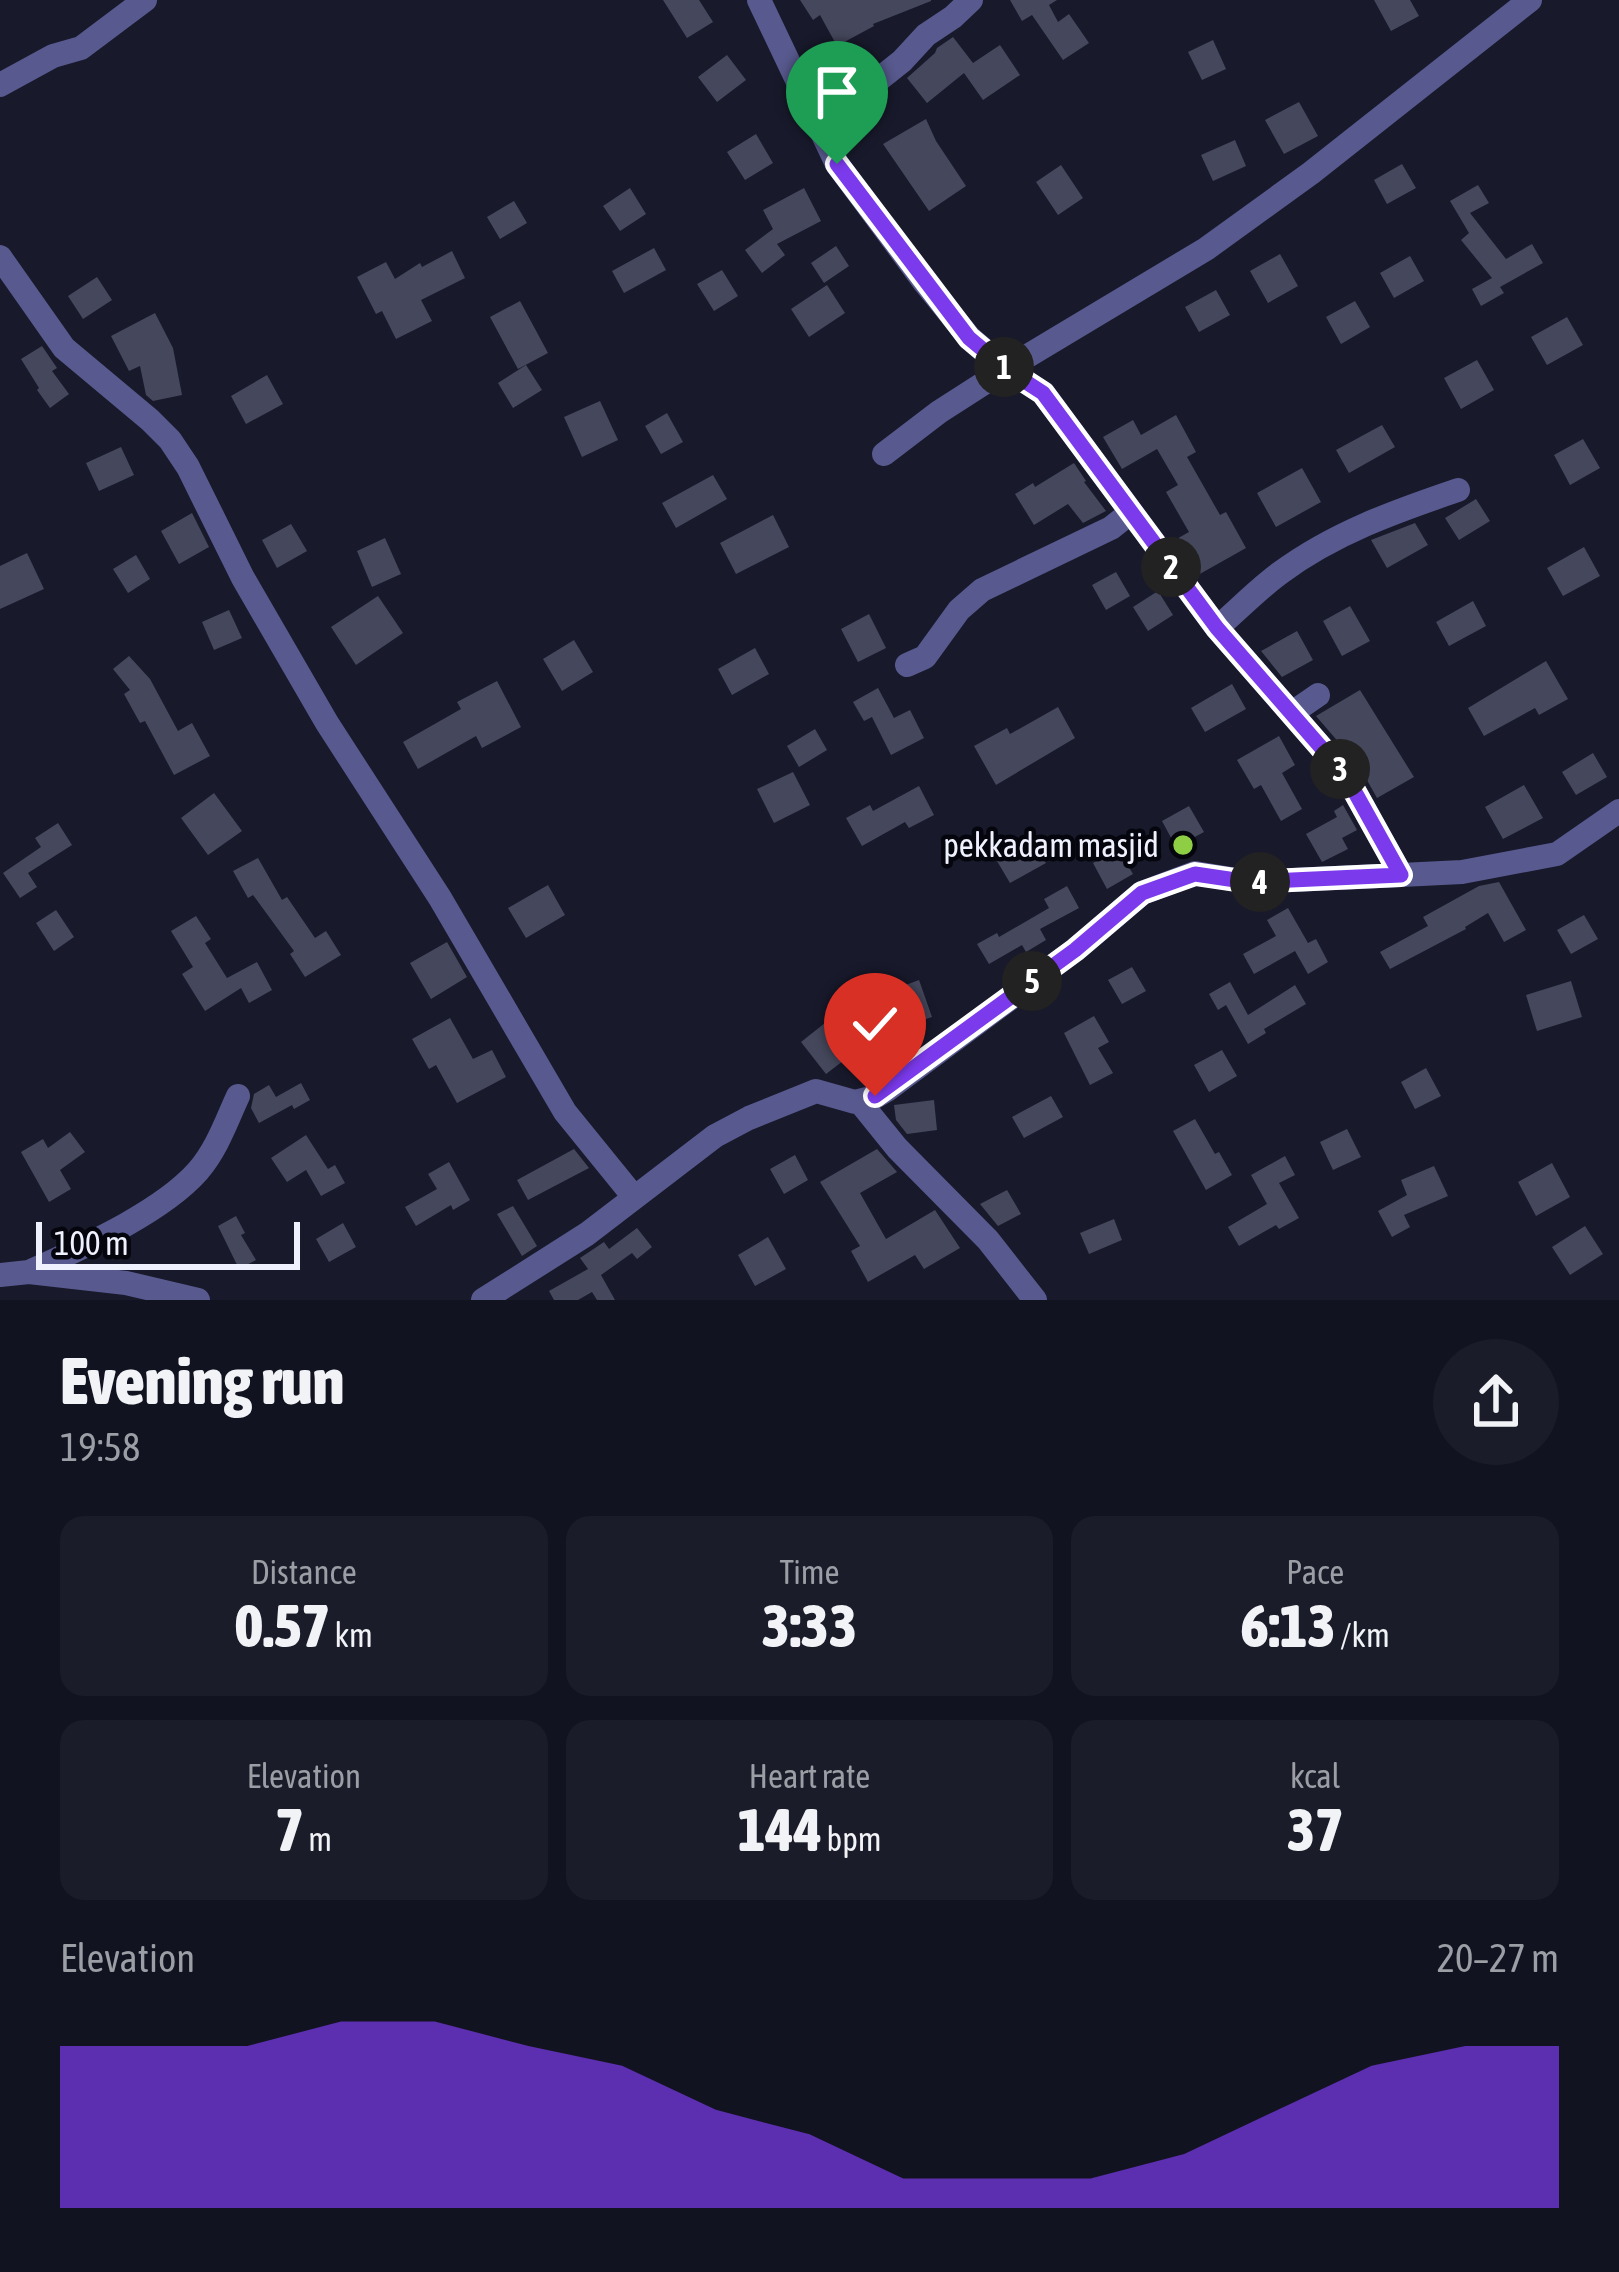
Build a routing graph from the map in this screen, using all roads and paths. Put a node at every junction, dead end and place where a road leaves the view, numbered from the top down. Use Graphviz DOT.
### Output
graph roads {
  1 [pos="145,0"];
  2 [pos="759,0"];
  3 [pos="971,0"];
  4 [pos="1530,0"];
  5 [pos="0,85"];
  6 [pos="819,127"];
  7 [pos="0,256"];
  8 [pos="1006,369"];
  9 [pos="884,454"];
  10 [pos="1458,490"];
  11 [pos="1130,513"];
  12 [pos="1217,628"];
  13 [pos="907,665"];
  14 [pos="1318,695"];
  15 [pos="1292,712"];
  16 [pos="1619,811"];
  17 [pos="1401,875"];
  18 [pos="238,1096"];
  19 [pos="860,1101"];
  20 [pos="634,1197"];
  21 [pos="29,1272"];
  22 [pos="0,1275"];
  23 [pos="199,1300"];
  24 [pos="483,1300"];
  25 [pos="1035,1300"];
  1 -- 5 [label="street"];
  2 -- 6 [label="street"];
  3 -- 6 [label="street"];
  4 -- 8 [label="street"];
  6 -- 8 [label="street"];
  7 -- 20 [label="street"];
  8 -- 9 [label="street"];
  8 -- 11 [label="street"];
  10 -- 12 [label="street"];
  11 -- 12 [label="street"];
  11 -- 13 [label="street"];
  12 -- 15 [label="street"];
  14 -- 15 [label="street"];
  15 -- 17 [label="street"];
  16 -- 17 [label="street"];
  17 -- 19 [label="street"];
  18 -- 21 [label="street"];
  19 -- 20 [label="street"];
  19 -- 25 [label="street"];
  20 -- 24 [label="street"];
  21 -- 22 [label="street"];
  21 -- 23 [label="street"];
}
